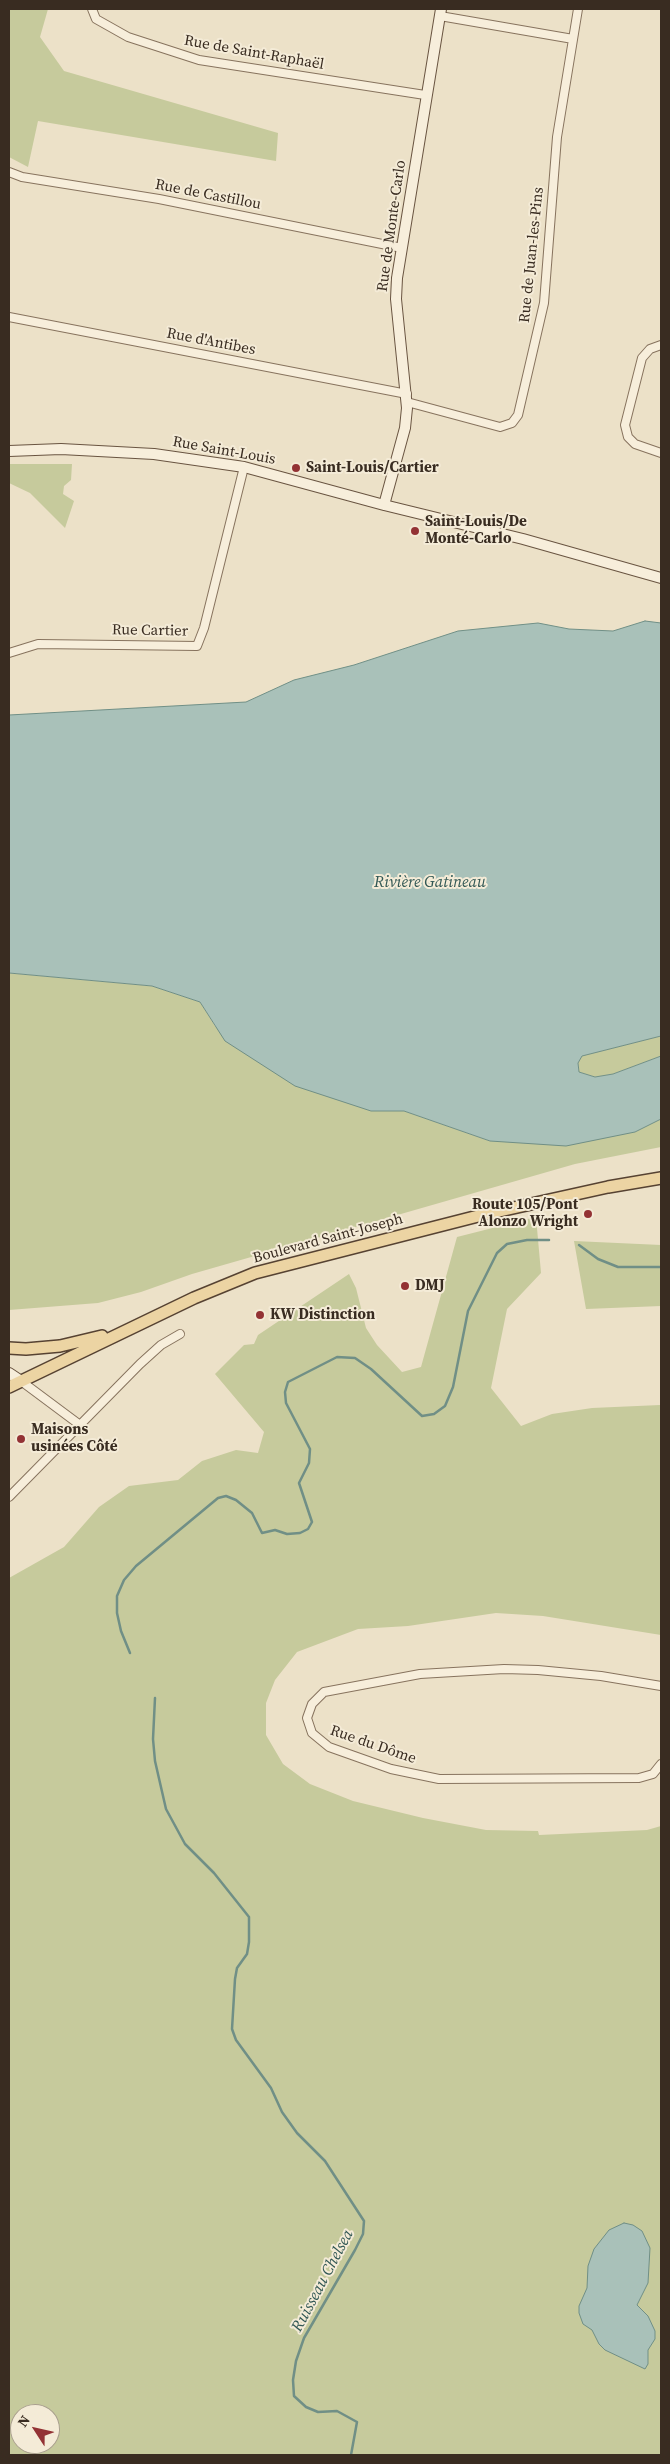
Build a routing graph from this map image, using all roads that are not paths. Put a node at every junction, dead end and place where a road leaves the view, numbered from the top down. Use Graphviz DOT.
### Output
graph roads {
  1 [pos="92,9"];
  2 [pos="578,9"];
  3 [pos="440,12"];
  4 [pos="573,39"];
  5 [pos="425,95"];
  6 [pos="9,172"];
  7 [pos="402,248"];
  8 [pos="9,317"];
  9 [pos="661,345"];
  10 [pos="407,398"];
  11 [pos="9,451"];
  12 [pos="661,453"];
  13 [pos="244,467"];
  14 [pos="384,505"];
  15 [pos="661,578"];
  16 [pos="9,653"];
  17 [pos="661,1178"];
  18 [pos="194,1298"];
  19 [pos="180,1334"];
  20 [pos="9,1348"];
  21 [pos="9,1373"];
  22 [pos="20,1382"];
  23 [pos="9,1387"];
  24 [pos="80,1425"];
  25 [pos="9,1497"];
  26 [pos="661,1686"];
  27 [pos="661,1764"];
  1 -- 5 [label="street, Rue de Saint-Raphaël"];
  2 -- 4 [label="street, Rue de Juan-les-Pins"];
  3 -- 4 [label="street"];
  3 -- 5 [label="main road, Rue de Monte-Carlo"];
  4 -- 10 [label="street, Rue de Juan-les-Pins"];
  5 -- 7 [label="main road, Rue de Monte-Carlo"];
  6 -- 7 [label="street, Rue de Castillou"];
  7 -- 10 [label="main road, Rue de Monte-Carlo"];
  8 -- 10 [label="street, Rue d'Antibes"];
  9 -- 12 [label="street"];
  10 -- 14 [label="main road, Rue de Monte-Carlo"];
  11 -- 13 [label="main road, Rue Saint-Louis"];
  13 -- 14 [label="main road, Rue Saint-Louis"];
  13 -- 16 [label="street, Rue Cartier"];
  14 -- 15 [label="main road, Rue Saint-Louis"];
  17 -- 18 [label="main road, Boulevard Saint-Joseph"];
  18 -- 20 [label="main road"];
  18 -- 22 [label="main road, Boulevard Saint-Joseph"];
  19 -- 24 [label="street"];
  21 -- 22 [label="main road"];
  22 -- 23 [label="main road, Boulevard Saint-Joseph"];
  22 -- 24 [label="street"];
  24 -- 25 [label="street"];
  26 -- 27 [label="street, Rue du Dôme"];
}
